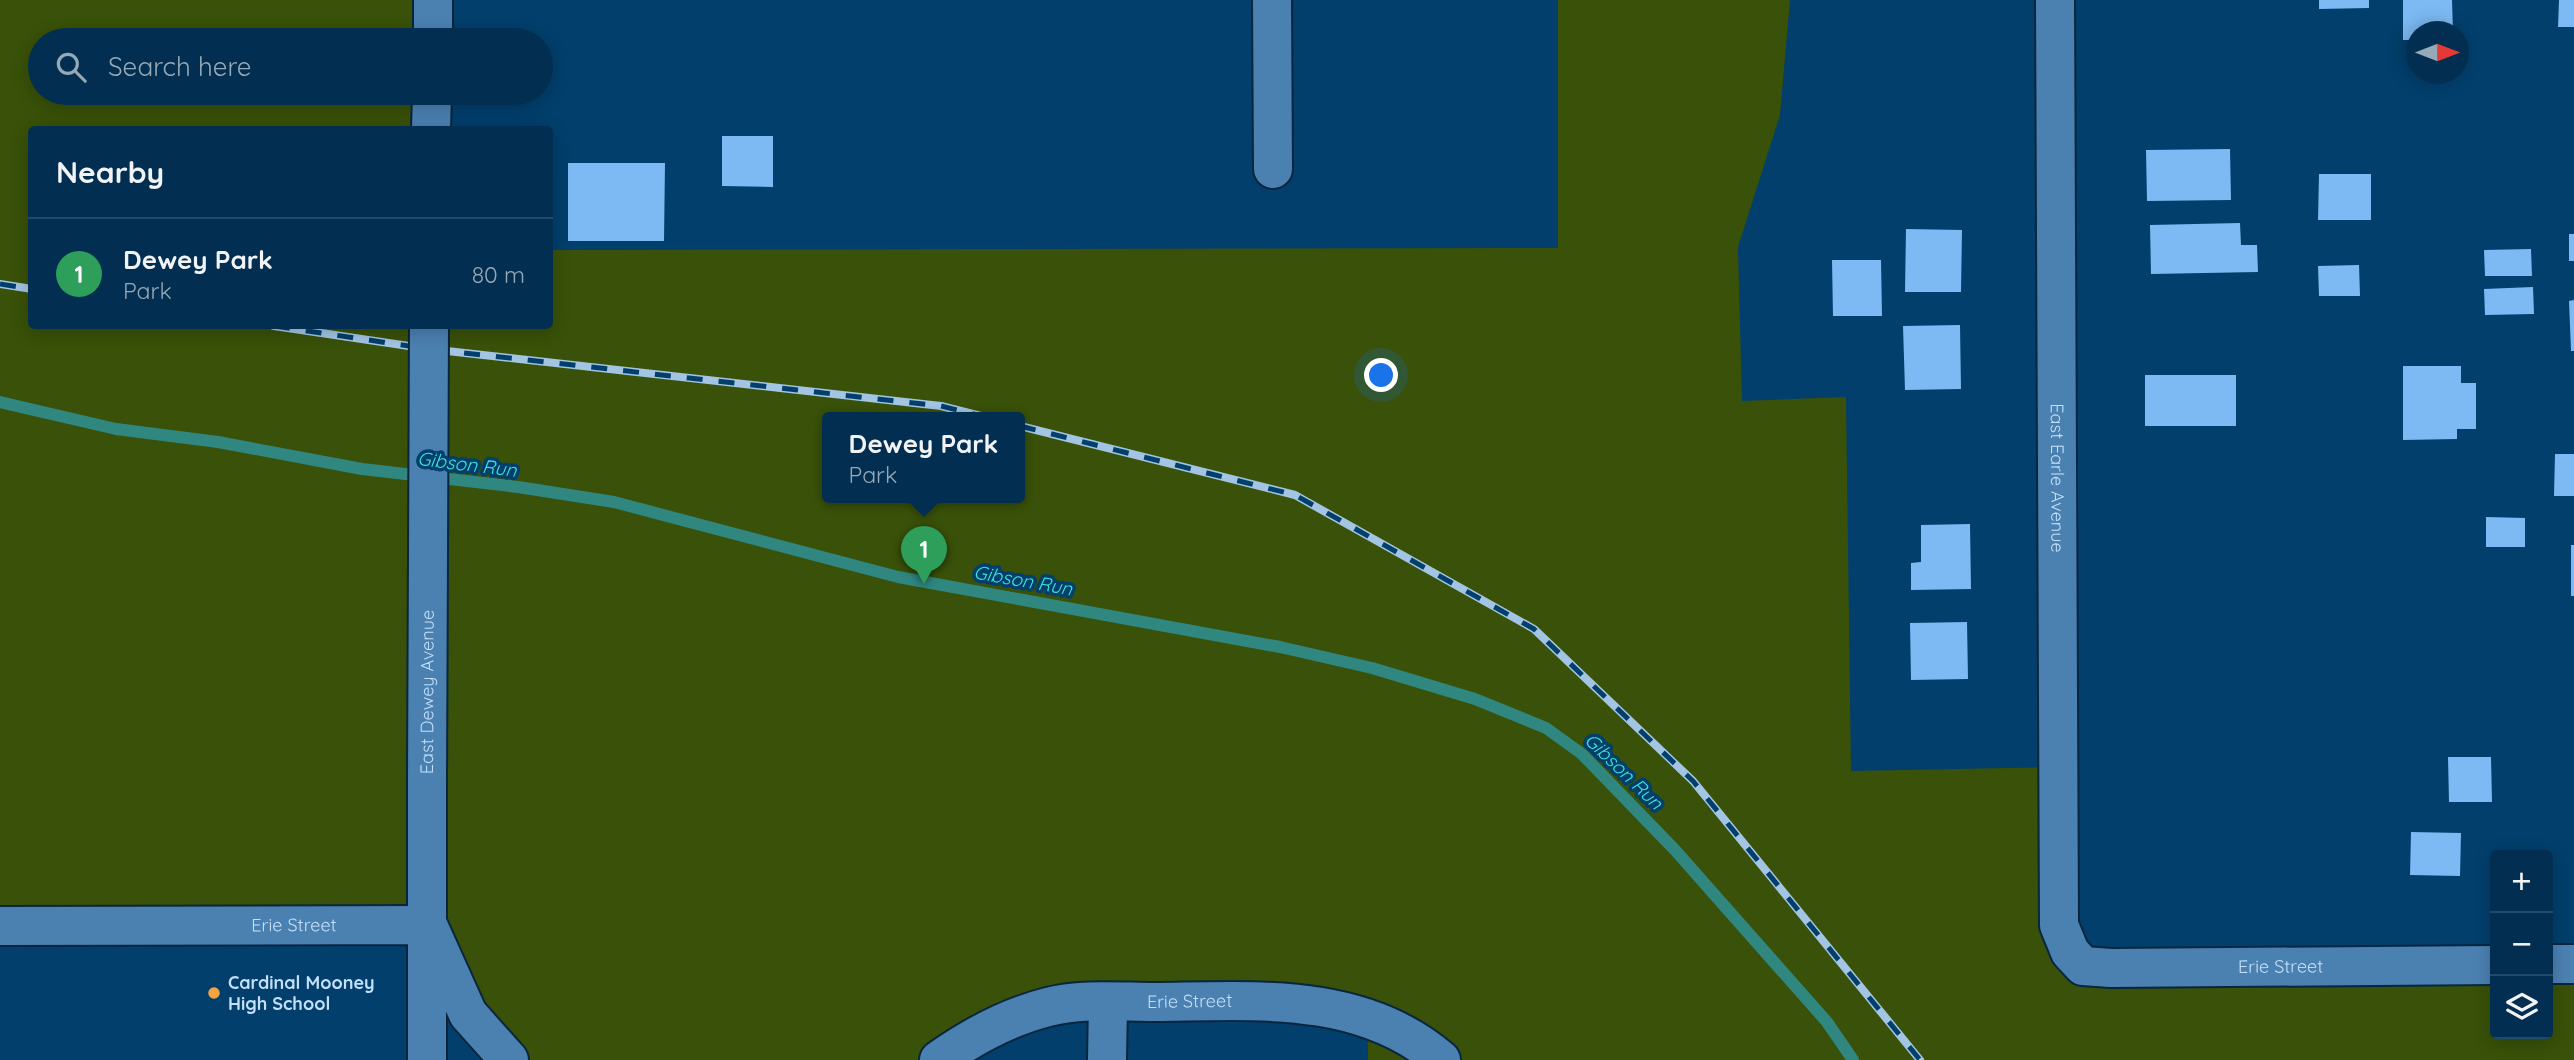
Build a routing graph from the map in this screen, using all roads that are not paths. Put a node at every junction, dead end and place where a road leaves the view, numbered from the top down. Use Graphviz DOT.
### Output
graph roads {
  1 [pos="433,0"];
  2 [pos="1272,0"];
  3 [pos="2055,0"];
  4 [pos="433,28"];
  5 [pos="432,105"];
  6 [pos="431,126"];
  7 [pos="1273,169"];
  8 [pos="429,329"];
  9 [pos="428,925"];
  10 [pos="0,926"];
  11 [pos="2070,952"];
  12 [pos="2553,964"];
  13 [pos="2574,964"];
  14 [pos="2490,965"];
  15 [pos="1108,1003"];
  16 [pos="427,1060"];
  17 [pos="509,1060"];
  18 [pos="939,1060"];
  19 [pos="1107,1060"];
  20 [pos="1441,1060"];
  1 -- 4 [label="street"];
  2 -- 7 [label="street"];
  3 -- 11 [label="street, East Earle Avenue"];
  5 -- 6 [label="street"];
  8 -- 9 [label="street, East Dewey Avenue, bridge"];
  9 -- 10 [label="street, Erie Street"];
  9 -- 16 [label="street, East Dewey Avenue"];
  9 -- 17 [label="street"];
  11 -- 14 [label="street, Erie Street"];
  12 -- 13 [label="street"];
  15 -- 18 [label="street, Erie Street"];
  15 -- 19 [label="street"];
  15 -- 20 [label="street, Erie Street"];
}
